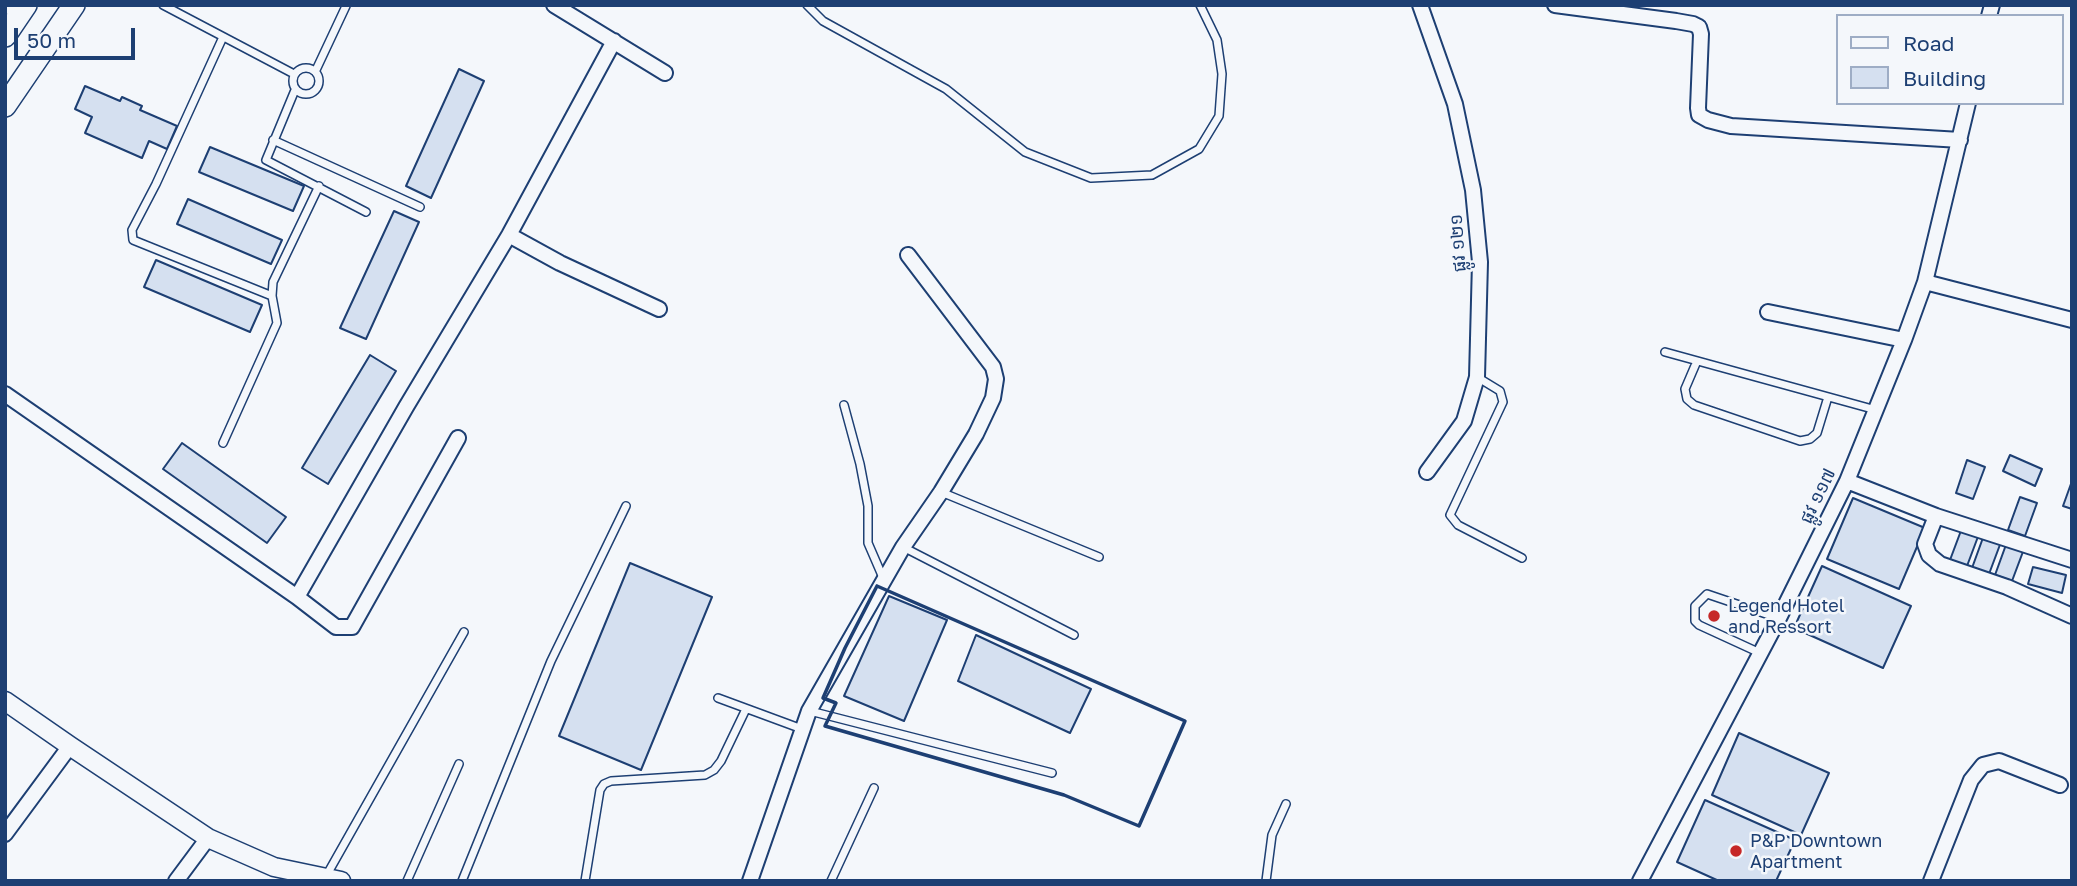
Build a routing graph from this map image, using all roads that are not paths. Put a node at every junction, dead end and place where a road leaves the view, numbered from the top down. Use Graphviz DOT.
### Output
graph roads {
  1 [pos="74,5"];
  2 [pos="163,5"];
  3 [pos="554,5"];
  4 [pos="807,5"];
  5 [pos="1200,5"];
  6 [pos="1420,5"];
  7 [pos="1555,5"];
  8 [pos="346,6"];
  9 [pos="1590,7"];
  10 [pos="18,8"];
  11 [pos="5,36"];
  12 [pos="223,37"];
  13 [pos="614,41"];
  14 [pos="316,70"];
  15 [pos="665,73"];
  16 [pos="294,74"];
  17 [pos="295,90"];
  18 [pos="1968,105"];
  19 [pos="5,107"];
  20 [pos="274,140"];
  21 [pos="1960,140"];
  22 [pos="319,186"];
  23 [pos="420,207"];
  24 [pos="366,212"];
  25 [pos="509,235"];
  26 [pos="908,255"];
  27 [pos="1925,282"];
  28 [pos="272,296"];
  29 [pos="659,309"];
  30 [pos="1769,312"];
  31 [pos="2072,320"];
  32 [pos="1904,340"];
  33 [pos="1665,352"];
  34 [pos="1697,361"];
  35 [pos="1477,377"];
  36 [pos="5,394"];
  37 [pos="1828,397"];
  38 [pos="844,405"];
  39 [pos="1876,410"];
  40 [pos="458,438"];
  41 [pos="223,443"];
  42 [pos="1427,472"];
  43 [pos="1847,481"];
  44 [pos="941,492"];
  45 [pos="626,506"];
  46 [pos="1936,516"];
  47 [pos="903,547"];
  48 [pos="1099,557"];
  49 [pos="1522,558"];
  50 [pos="2072,560"];
  51 [pos="884,580"];
  52 [pos="298,597"];
  53 [pos="2072,616"];
  54 [pos="1779,618"];
  55 [pos="464,632"];
  56 [pos="1074,635"];
  57 [pos="1761,653"];
  58 [pos="718,698"];
  59 [pos="5,701"];
  60 [pos="746,709"];
  61 [pos="809,711"];
  62 [pos="803,729"];
  63 [pos="70,747"];
  64 [pos="459,764"];
  65 [pos="1052,773"];
  66 [pos="2060,785"];
  67 [pos="874,788"];
  68 [pos="1286,804"];
  69 [pos="5,834"];
  70 [pos="208,838"];
  71 [pos="333,880"];
  72 [pos="176,881"];
  73 [pos="407,881"];
  74 [pos="462,881"];
  75 [pos="585,881"];
  76 [pos="750,881"];
  77 [pos="831,881"];
  78 [pos="1266,881"];
  79 [pos="1640,881"];
  80 [pos="1931,881"];
  1 -- 19 [label="main road"];
  2 -- 12 [label="lane"];
  3 -- 13 [label="street"];
  4 -- 5 [label="lane"];
  6 -- 35 [label="street, ផ្លូវ ១២១"];
  7 -- 9 [label="street"];
  8 -- 14 [label="lane"];
  9 -- 21 [label="street"];
  10 -- 11 [label="main road"];
  12 -- 16 [label="lane"];
  12 -- 28 [label="lane"];
  13 -- 15 [label="street"];
  13 -- 25 [label="street"];
  14 -- 16 [label="lane"];
  14 -- 17 [label="lane"];
  16 -- 17 [label="lane"];
  17 -- 20 [label="lane"];
  18 -- 21 [label="street, ផ្លូវ ១១៧"];
  20 -- 22 [label="lane"];
  20 -- 23 [label="lane"];
  21 -- 27 [label="street, ផ្លូវ ១១៧"];
  22 -- 24 [label="lane"];
  22 -- 28 [label="lane"];
  25 -- 29 [label="street"];
  25 -- 52 [label="street"];
  26 -- 44 [label="street"];
  27 -- 31 [label="street"];
  27 -- 32 [label="street, ផ្លូវ ១១៧"];
  28 -- 41 [label="lane"];
  30 -- 32 [label="street"];
  32 -- 39 [label="street, ផ្លូវ ១១៧"];
  33 -- 34 [label="lane"];
  34 -- 37 [label="lane"];
  34 -- 37 [label="lane"];
  35 -- 42 [label="street, ផ្លូវ ១២១"];
  35 -- 49 [label="lane"];
  36 -- 52 [label="street"];
  37 -- 39 [label="lane"];
  38 -- 51 [label="lane"];
  39 -- 43 [label="street, ផ្លូវ ១១៧"];
  40 -- 52 [label="street"];
  43 -- 46 [label="street"];
  43 -- 54 [label="street, ផ្លូវ ១១៧"];
  44 -- 47 [label="street"];
  44 -- 48 [label="lane"];
  45 -- 74 [label="lane"];
  46 -- 50 [label="street"];
  46 -- 53 [label="street"];
  47 -- 51 [label="street"];
  47 -- 56 [label="lane"];
  51 -- 61 [label="street"];
  54 -- 57 [label="street, ផ្លូវ ១១៧"];
  54 -- 57 [label="lane"];
  55 -- 71 [label="lane"];
  57 -- 79 [label="street, ផ្លូវ ១១៧"];
  58 -- 60 [label="lane"];
  59 -- 63 [label="street"];
  60 -- 62 [label="lane"];
  60 -- 75 [label="lane"];
  61 -- 62 [label="street"];
  61 -- 65 [label="lane"];
  62 -- 76 [label="street"];
  63 -- 69 [label="street"];
  63 -- 70 [label="street"];
  64 -- 73 [label="lane"];
  66 -- 80 [label="street"];
  67 -- 77 [label="lane"];
  68 -- 78 [label="lane"];
  70 -- 71 [label="street"];
  70 -- 72 [label="street"];
}
